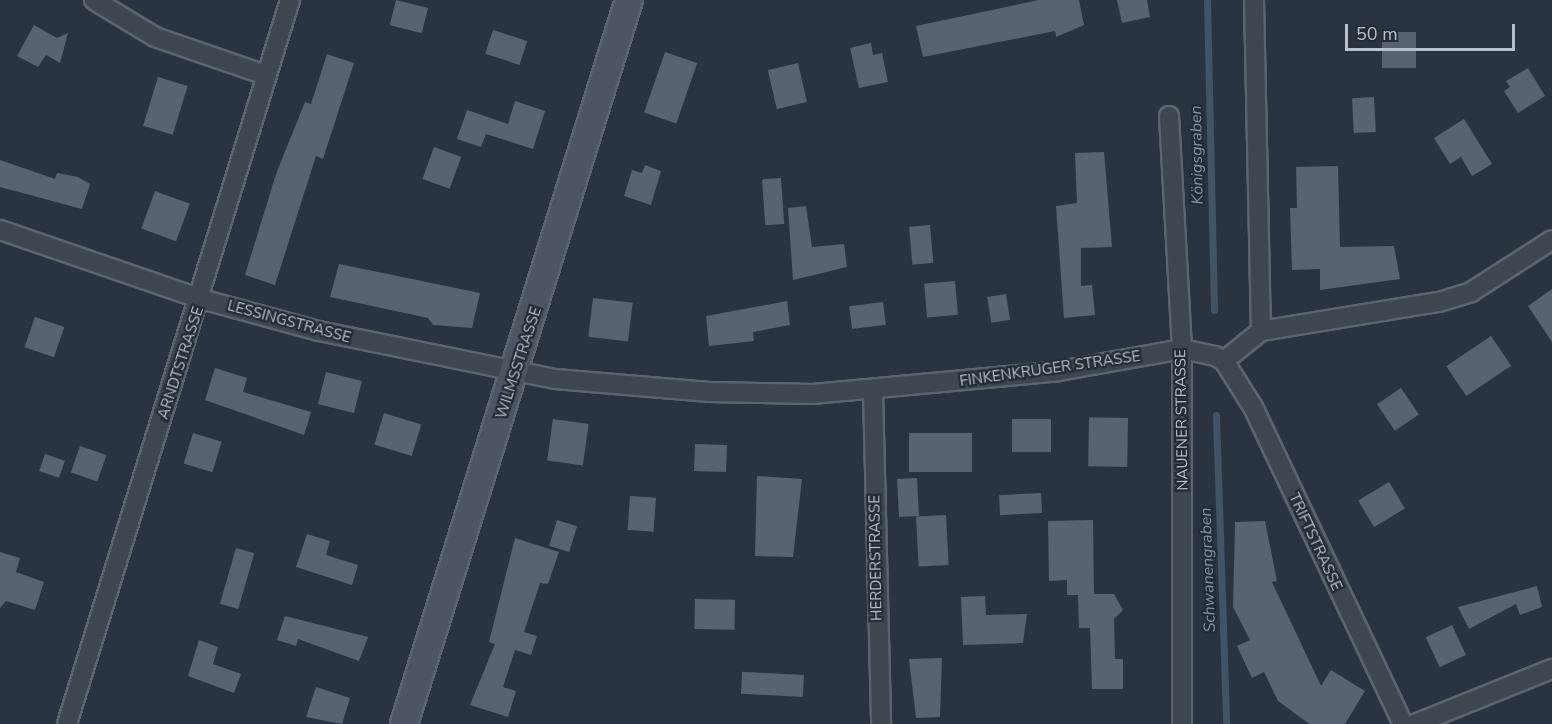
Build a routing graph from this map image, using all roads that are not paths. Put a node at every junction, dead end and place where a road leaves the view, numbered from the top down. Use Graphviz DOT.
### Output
graph roads {
  1 [pos="94,0"];
  2 [pos="290,0"];
  3 [pos="629,0"];
  4 [pos="1254,0"];
  5 [pos="266,75"];
  6 [pos="1169,116"];
  7 [pos="0,230"];
  8 [pos="1552,240"];
  9 [pos="201,299"];
  10 [pos="1261,332"];
  11 [pos="1182,349"];
  12 [pos="1224,362"];
  13 [pos="515,373"];
  14 [pos="873,391"];
  15 [pos="1552,669"];
  16 [pos="67,724"];
  17 [pos="404,724"];
  18 [pos="881,724"];
  19 [pos="1182,724"];
  20 [pos="1403,724"];
  21 [pos="1414,724"];
  1 -- 5 [label="street"];
  2 -- 5 [label="street, ARNDTSTRASSE"];
  3 -- 13 [label="street, WILMSSTRASSE"];
  4 -- 10 [label="street"];
  5 -- 9 [label="street, ARNDTSTRASSE"];
  6 -- 11 [label="street, NAUENER STRASSE"];
  7 -- 9 [label="street, LESSINGSTRASSE"];
  8 -- 10 [label="street"];
  9 -- 13 [label="street, LESSINGSTRASSE"];
  9 -- 16 [label="street, ARNDTSTRASSE"];
  10 -- 12 [label="street"];
  11 -- 12 [label="street, FINKENKRUGER STRASSE"];
  11 -- 14 [label="street, FINKENKRUGER STRASSE"];
  11 -- 19 [label="street, NAUENER STRASSE"];
  12 -- 20 [label="street, TRIFTSTRASSE"];
  13 -- 14 [label="street, FINKENKRUGER STRASSE"];
  13 -- 17 [label="street, WILMSSTRASSE"];
  14 -- 18 [label="street, HERDERSTRASSE"];
  15 -- 21 [label="street"];
}
